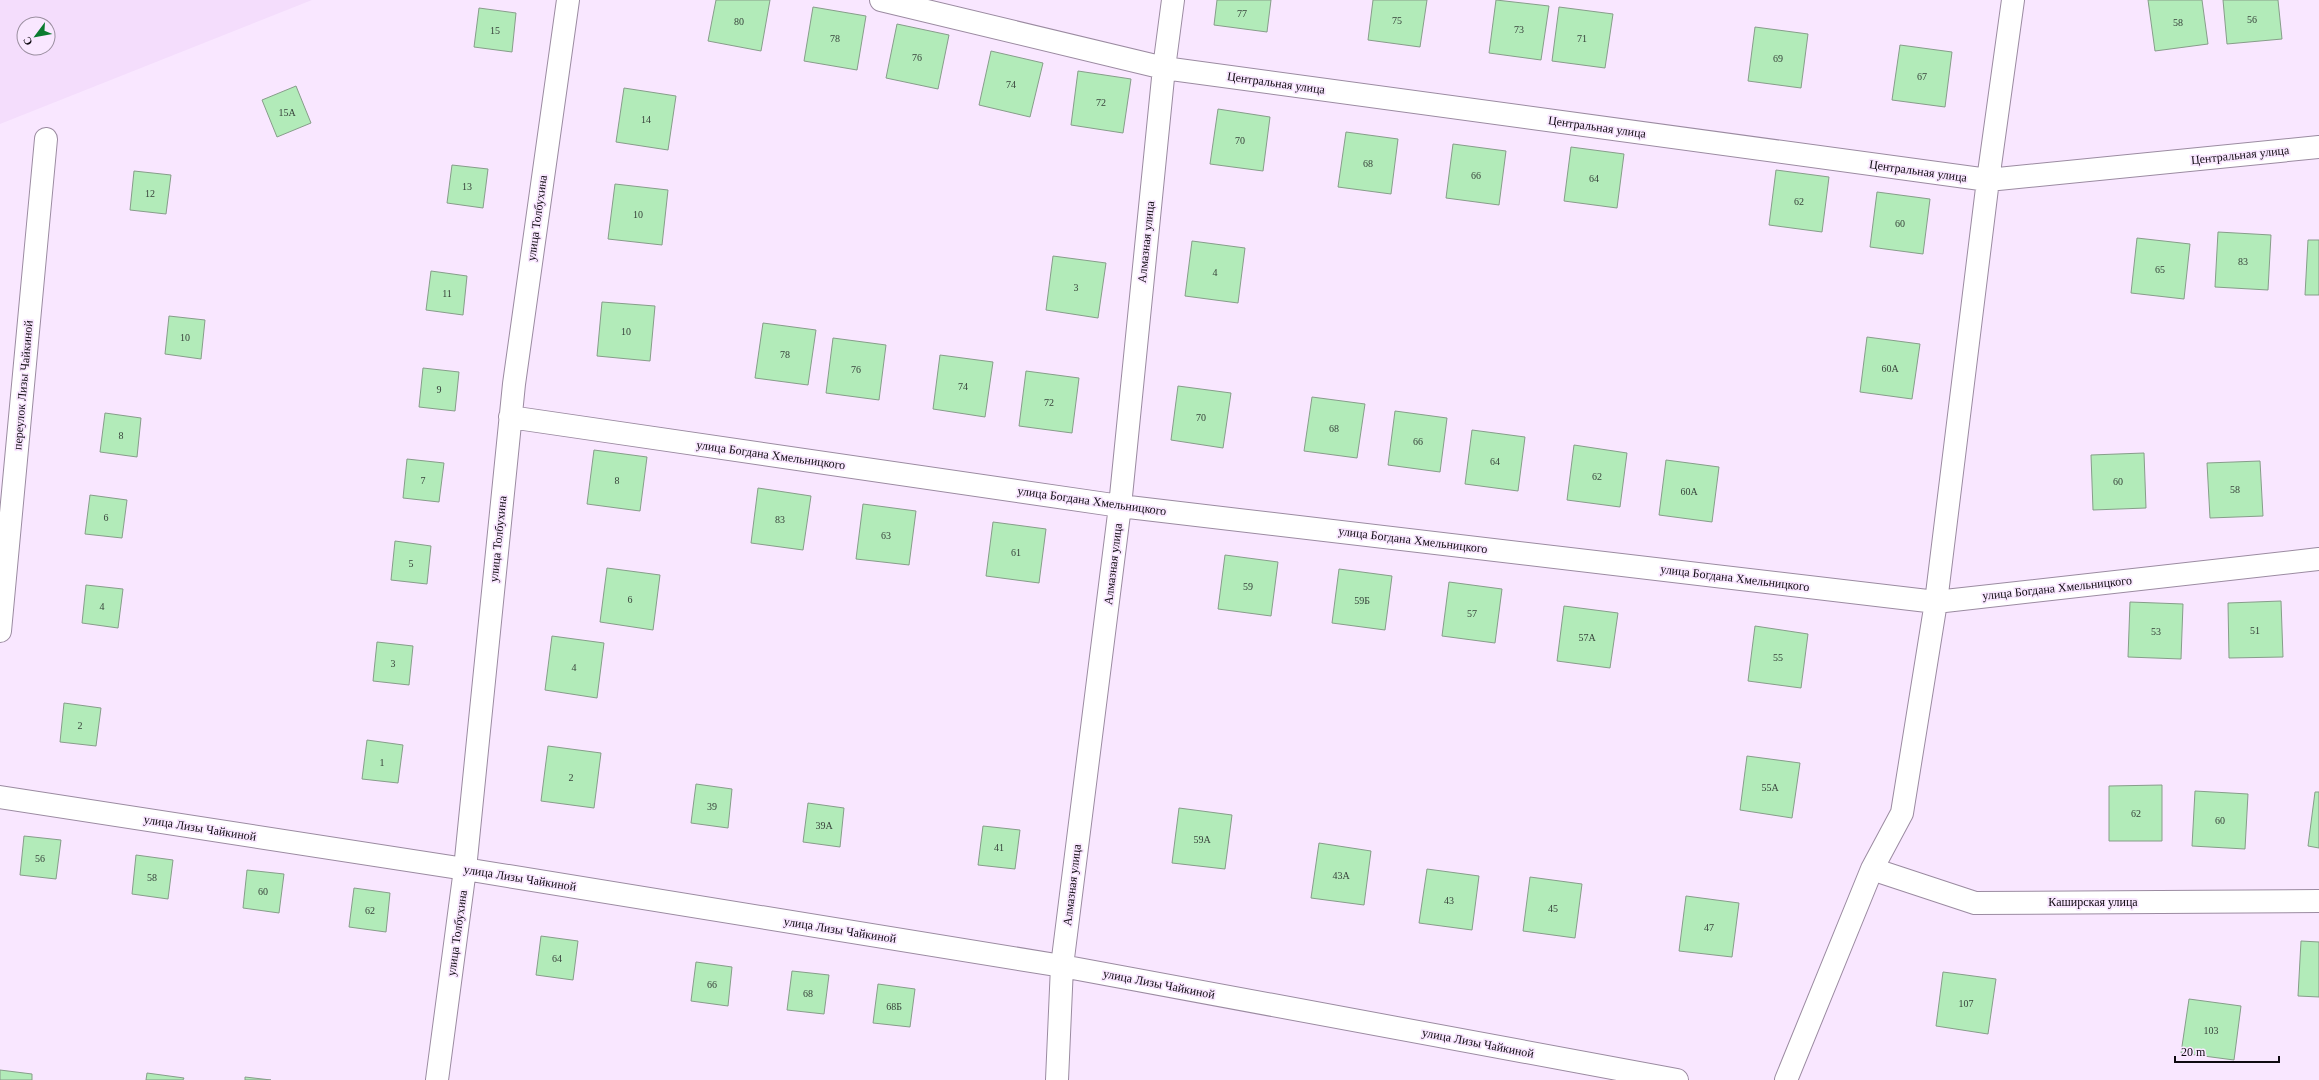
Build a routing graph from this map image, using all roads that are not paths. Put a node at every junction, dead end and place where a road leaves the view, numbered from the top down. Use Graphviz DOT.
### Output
graph roads {
  1 [pos="568,0"];
  2 [pos="881,0"];
  3 [pos="1173,0"];
  4 [pos="2013,0"];
  5 [pos="1164,68"];
  6 [pos="46,139"];
  7 [pos="2319,148"];
  8 [pos="1988,180"];
  9 [pos="510,417"];
  10 [pos="1120,506"];
  11 [pos="2319,559"];
  12 [pos="1936,602"];
  13 [pos="0,631"];
  14 [pos="0,797"];
  15 [pos="465,869"];
  16 [pos="1872,869"];
  17 [pos="2319,901"];
  18 [pos="1062,966"];
  19 [pos="437,1080"];
  20 [pos="1057,1080"];
  21 [pos="1677,1080"];
  22 [pos="1786,1080"];
  1 -- 9 [label="street, улица Толбухина"];
  2 -- 5 [label="street, Центральная улица"];
  3 -- 5 [label="street, Алмазная улица"];
  4 -- 8 [label="street"];
  5 -- 8 [label="street, Центральная улица"];
  5 -- 10 [label="street, Алмазная улица"];
  6 -- 13 [label="street, переулок Лизы Чайкиной"];
  7 -- 8 [label="street, Центральная улица"];
  8 -- 12 [label="street"];
  9 -- 10 [label="street, улица Богдана Хмельницкого"];
  9 -- 15 [label="street, улица Толбухина"];
  10 -- 12 [label="street, улица Богдана Хмельницкого"];
  10 -- 18 [label="street, Алмазная улица"];
  11 -- 12 [label="street, улица Богдана Хмельницкого"];
  12 -- 16 [label="street"];
  14 -- 15 [label="street, улица Лизы Чайкиной"];
  15 -- 18 [label="street, улица Лизы Чайкиной"];
  15 -- 19 [label="street, улица Толбухина"];
  16 -- 17 [label="street, Каширская улица"];
  16 -- 22 [label="street"];
  18 -- 20 [label="street, Алмазная улица"];
  18 -- 21 [label="street, улица Лизы Чайкиной"];
}
